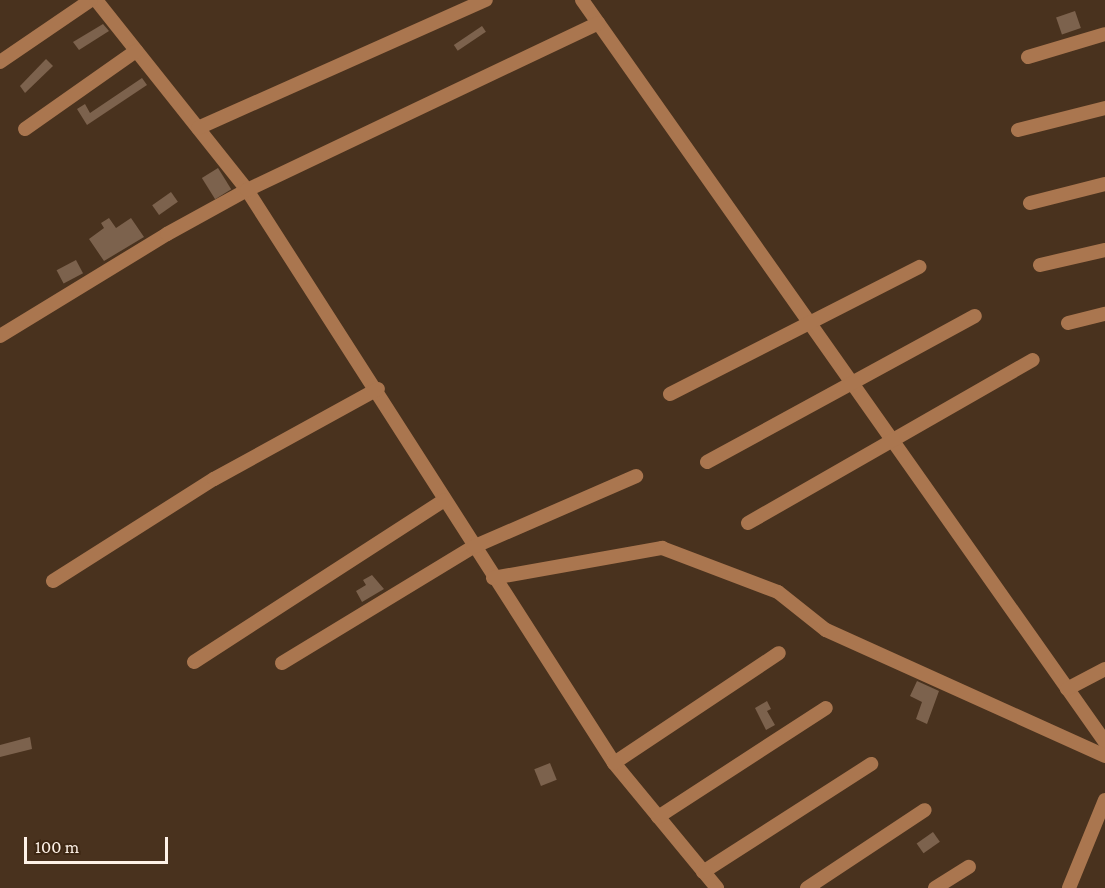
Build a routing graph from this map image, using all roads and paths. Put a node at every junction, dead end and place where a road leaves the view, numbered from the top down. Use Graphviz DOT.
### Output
graph roads {
  1 [pos="93,0"];
  2 [pos="486,0"];
  3 [pos="582,0"];
  4 [pos="598,23"];
  5 [pos="1105,34"];
  6 [pos="136,51"];
  7 [pos="1028,57"];
  8 [pos="0,62"];
  9 [pos="1105,108"];
  10 [pos="198,128"];
  11 [pos="25,129"];
  12 [pos="1018,130"];
  13 [pos="1105,184"];
  14 [pos="247,190"];
  15 [pos="1030,203"];
  16 [pos="1105,250"];
  17 [pos="1040,265"];
  18 [pos="919,267"];
  19 [pos="1105,314"];
  20 [pos="975,316"];
  21 [pos="1068,323"];
  22 [pos="810,324"];
  23 [pos="0,336"];
  24 [pos="1033,360"];
  25 [pos="851,383"];
  26 [pos="378,389"];
  27 [pos="670,394"];
  28 [pos="893,442"];
  29 [pos="707,462"];
  30 [pos="636,476"];
  31 [pos="444,500"];
  32 [pos="748,523"];
  33 [pos="473,547"];
  34 [pos="493,578"];
  35 [pos="53,581"];
  36 [pos="779,653"];
  37 [pos="194,662"];
  38 [pos="282,663"];
  39 [pos="1105,669"];
  40 [pos="1067,689"];
  41 [pos="826,708"];
  42 [pos="1105,742"];
  43 [pos="1105,756"];
  44 [pos="614,763"];
  45 [pos="871,764"];
  46 [pos="1105,800"];
  47 [pos="924,810"];
  48 [pos="658,817"];
  49 [pos="969,867"];
  50 [pos="703,872"];
  51 [pos="717,888"];
  52 [pos="807,888"];
  53 [pos="935,888"];
  54 [pos="1069,888"];
  1 -- 6 [label="street"];
  1 -- 8 [label="street"];
  2 -- 10 [label="street"];
  3 -- 4 [label="street"];
  4 -- 14 [label="street"];
  4 -- 22 [label="street"];
  5 -- 7 [label="street"];
  6 -- 10 [label="street"];
  6 -- 11 [label="street"];
  9 -- 12 [label="street"];
  10 -- 14 [label="street"];
  13 -- 15 [label="street"];
  14 -- 23 [label="street"];
  14 -- 26 [label="street"];
  16 -- 17 [label="street"];
  18 -- 22 [label="street"];
  19 -- 21 [label="street"];
  20 -- 25 [label="street"];
  22 -- 25 [label="street"];
  22 -- 27 [label="street"];
  24 -- 28 [label="street"];
  25 -- 28 [label="street"];
  25 -- 29 [label="street"];
  26 -- 31 [label="street"];
  26 -- 35 [label="street"];
  28 -- 32 [label="street"];
  28 -- 40 [label="street"];
  30 -- 33 [label="street"];
  31 -- 33 [label="street"];
  31 -- 37 [label="street"];
  33 -- 34 [label="street"];
  33 -- 38 [label="street"];
  34 -- 43 [label="street"];
  34 -- 44 [label="street"];
  36 -- 44 [label="street"];
  39 -- 40 [label="street"];
  40 -- 42 [label="street"];
  41 -- 48 [label="street"];
  44 -- 48 [label="street"];
  45 -- 50 [label="street"];
  46 -- 54 [label="street"];
  47 -- 52 [label="street"];
  48 -- 50 [label="street"];
  49 -- 53 [label="street"];
  50 -- 51 [label="street"];
}
